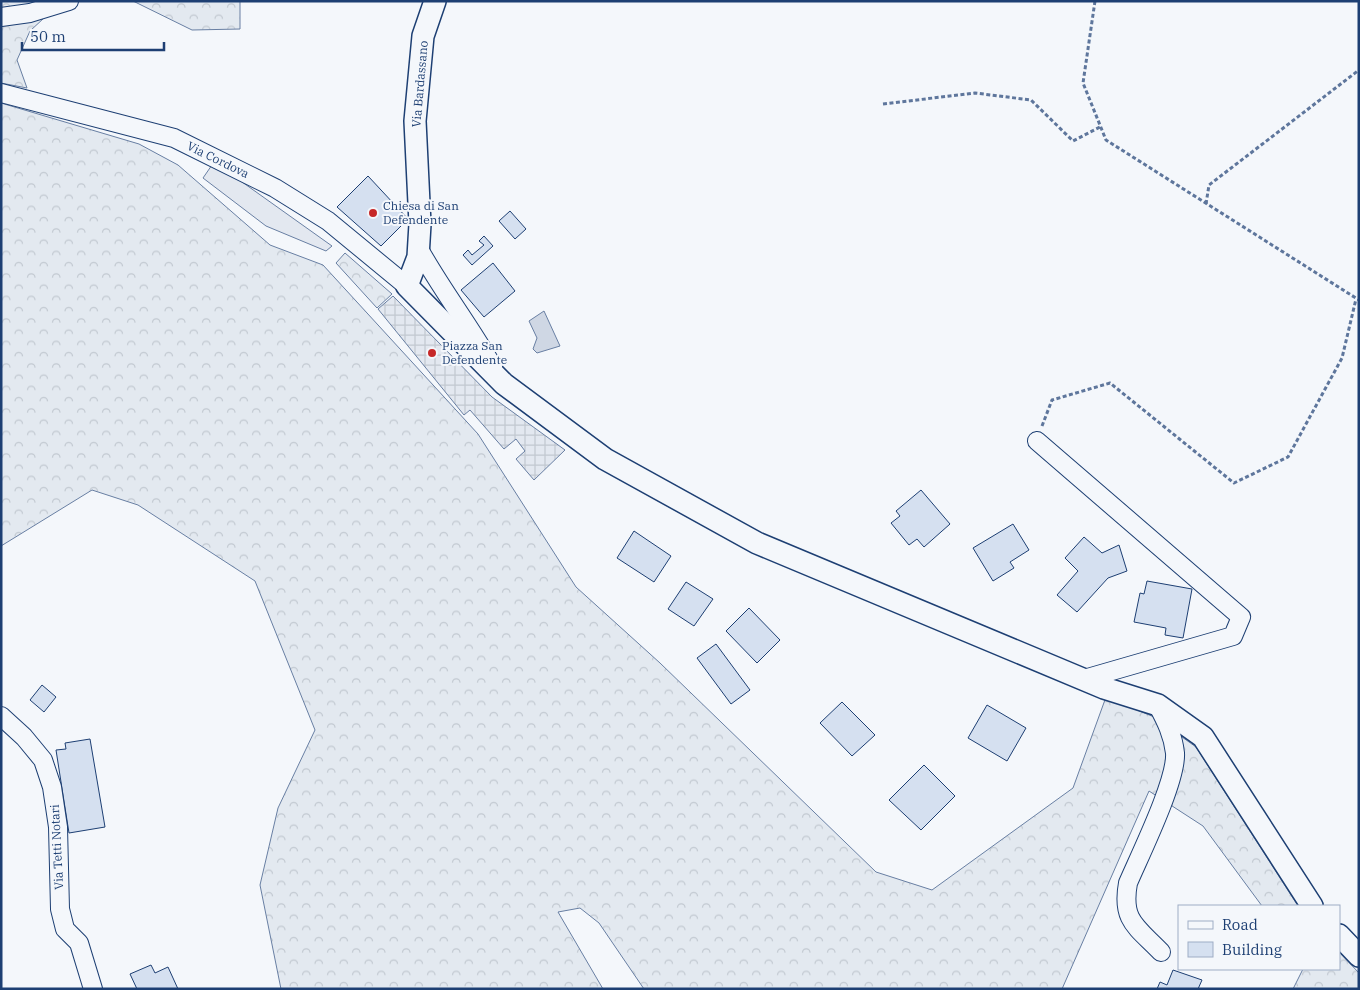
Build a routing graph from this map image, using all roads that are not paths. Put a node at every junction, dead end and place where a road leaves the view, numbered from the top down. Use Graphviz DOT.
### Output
graph roads {
  1 [pos="69,1"];
  2 [pos="436,1"];
  3 [pos="1,17"];
  4 [pos="1,93"];
  5 [pos="418,249"];
  6 [pos="408,286"];
  7 [pos="504,384"];
  8 [pos="1036,441"];
  9 [pos="1084,679"];
  10 [pos="1158,705"];
  11 [pos="1,716"];
  12 [pos="1311,905"];
  13 [pos="1340,937"];
  14 [pos="1161,952"];
  15 [pos="1359,956"];
  16 [pos="93,989"];
  1 -- 3 [label="street"];
  2 -- 5 [label="street, Via Bardassano"];
  4 -- 6 [label="street, Via Cordova"];
  5 -- 6 [label="street, Via Bardassano"];
  5 -- 7 [label="street"];
  6 -- 7 [label="street"];
  7 -- 9 [label="street"];
  8 -- 9 [label="street"];
  9 -- 10 [label="street"];
  10 -- 12 [label="street"];
  10 -- 14 [label="street"];
  11 -- 16 [label="street, Via Tetti Notari"];
  13 -- 15 [label="street"];
}
